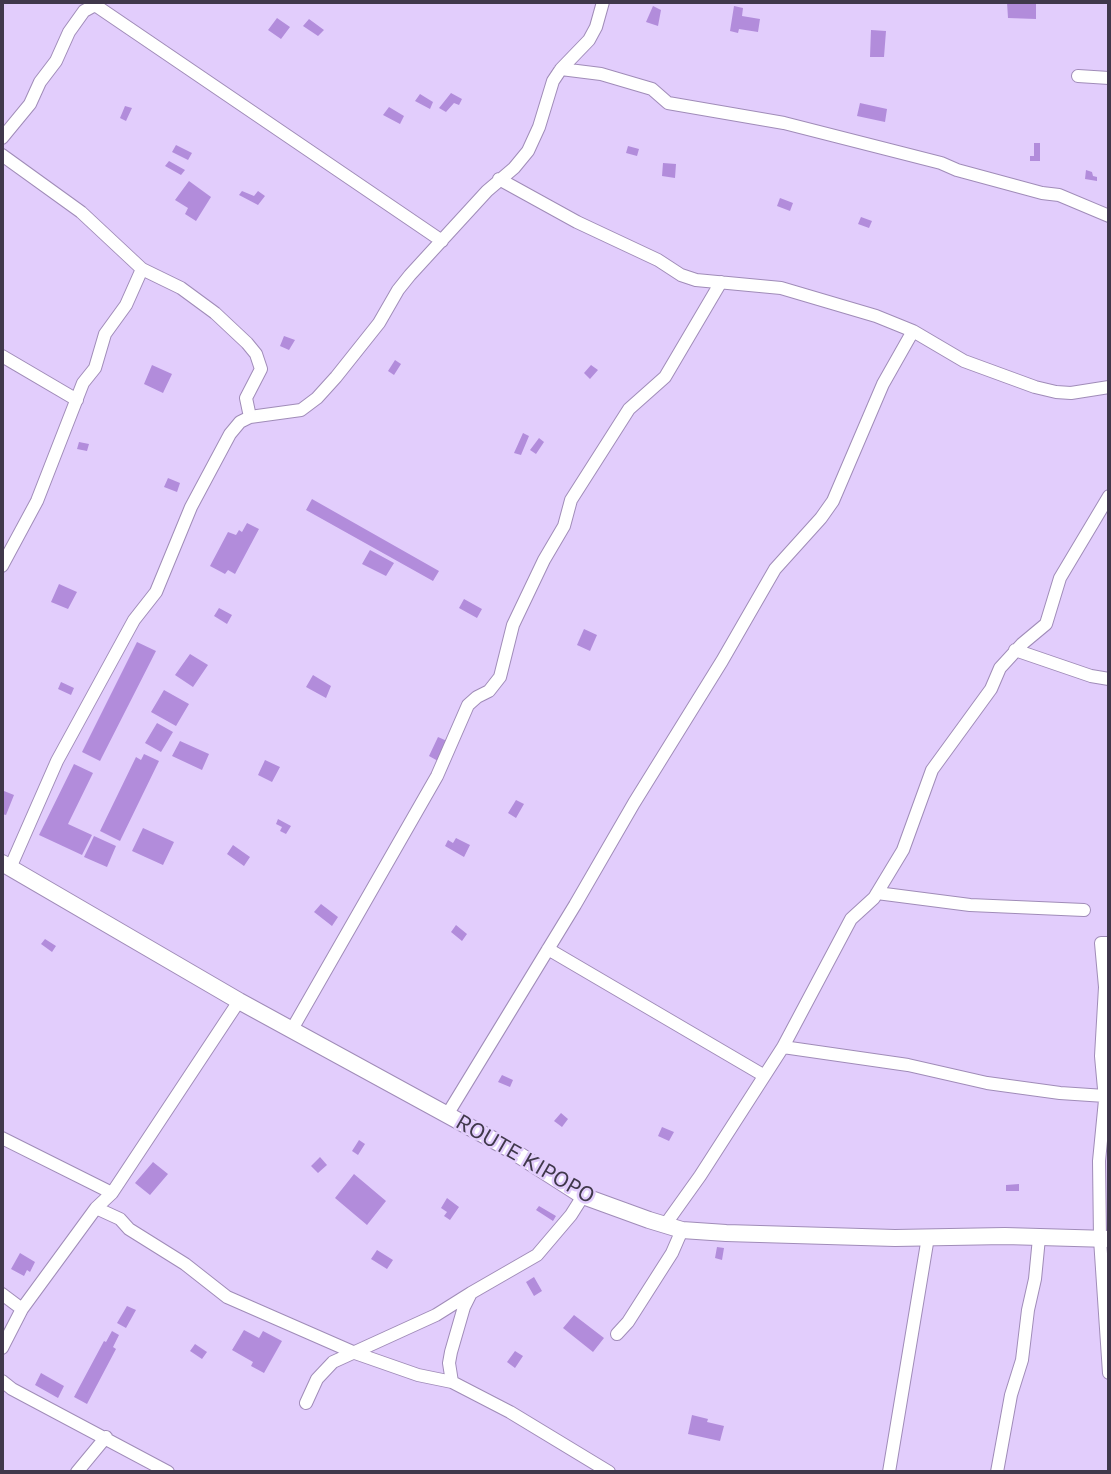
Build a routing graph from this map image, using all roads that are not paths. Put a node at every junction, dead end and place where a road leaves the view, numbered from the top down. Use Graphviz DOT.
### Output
graph roads {
  1 [pos="603,2"];
  2 [pos="96,4"];
  3 [pos="561,69"];
  4 [pos="1078,76"];
  5 [pos="1109,78"];
  6 [pos="2,138"];
  7 [pos="2,155"];
  8 [pos="499,179"];
  9 [pos="1109,216"];
  10 [pos="442,241"];
  11 [pos="142,269"];
  12 [pos="721,282"];
  13 [pos="913,331"];
  14 [pos="2,356"];
  15 [pos="1109,387"];
  16 [pos="77,400"];
  17 [pos="250,417"];
  18 [pos="1109,496"];
  19 [pos="2,566"];
  20 [pos="1015,650"];
  21 [pos="1109,679"];
  22 [pos="6,865"];
  23 [pos="877,893"];
  24 [pos="1084,910"];
  25 [pos="1109,943"];
  26 [pos="548,949"];
  27 [pos="239,1002"];
  28 [pos="291,1031"];
  29 [pos="783,1047"];
  30 [pos="763,1075"];
  31 [pos="1106,1092"];
  32 [pos="447,1115"];
  33 [pos="2,1138"];
  34 [pos="112,1193"];
  35 [pos="583,1196"];
  36 [pos="96,1208"];
  37 [pos="665,1225"];
  38 [pos="682,1230"];
  39 [pos="928,1237"];
  40 [pos="1038,1238"];
  41 [pos="1105,1239"];
  42 [pos="471,1293"];
  43 [pos="2,1294"];
  44 [pos="22,1308"];
  45 [pos="617,1334"];
  46 [pos="2,1348"];
  47 [pos="355,1353"];
  48 [pos="1109,1373"];
  49 [pos="2,1381"];
  50 [pos="452,1382"];
  51 [pos="306,1403"];
  52 [pos="106,1437"];
  53 [pos="77,1472"];
  54 [pos="167,1472"];
  55 [pos="609,1472"];
  56 [pos="889,1472"];
  57 [pos="997,1472"];
  1 -- 3 [label="street"];
  2 -- 6 [label="street"];
  2 -- 10 [label="street"];
  3 -- 8 [label="street"];
  3 -- 9 [label="street"];
  4 -- 5 [label="street"];
  7 -- 11 [label="street"];
  8 -- 10 [label="street"];
  8 -- 12 [label="street"];
  10 -- 17 [label="street"];
  11 -- 16 [label="street"];
  11 -- 17 [label="street"];
  12 -- 13 [label="street"];
  12 -- 28 [label="street"];
  13 -- 15 [label="street"];
  13 -- 26 [label="street"];
  14 -- 16 [label="street"];
  16 -- 19 [label="street"];
  17 -- 22 [label="street"];
  18 -- 20 [label="street"];
  20 -- 21 [label="street"];
  20 -- 23 [label="street"];
  22 -- 27 [label="main road, ROUTE KIPOPO"];
  23 -- 24 [label="street"];
  23 -- 29 [label="street"];
  25 -- 31 [label="street"];
  26 -- 30 [label="street"];
  26 -- 32 [label="street"];
  27 -- 28 [label="main road, ROUTE KIPOPO"];
  27 -- 34 [label="street"];
  28 -- 32 [label="main road, ROUTE KIPOPO"];
  29 -- 30 [label="street"];
  29 -- 31 [label="street"];
  30 -- 37 [label="street"];
  31 -- 41 [label="street"];
  32 -- 35 [label="main road, ROUTE KIPOPO"];
  33 -- 34 [label="street"];
  34 -- 36 [label="street"];
  35 -- 37 [label="main road, ROUTE KIPOPO"];
  35 -- 42 [label="street"];
  36 -- 44 [label="street"];
  36 -- 47 [label="street"];
  37 -- 38 [label="main road, ROUTE KIPOPO"];
  38 -- 39 [label="main road, ROUTE KIPOPO"];
  38 -- 45 [label="street"];
  39 -- 40 [label="main road, ROUTE KIPOPO"];
  39 -- 56 [label="street"];
  40 -- 41 [label="main road, ROUTE KIPOPO"];
  40 -- 57 [label="street"];
  41 -- 48 [label="street"];
  42 -- 47 [label="street"];
  42 -- 50 [label="street"];
  43 -- 44 [label="street"];
  44 -- 46 [label="street"];
  47 -- 50 [label="street"];
  47 -- 51 [label="street"];
  49 -- 52 [label="street"];
  50 -- 55 [label="street"];
  52 -- 53 [label="street"];
  52 -- 54 [label="street"];
}
